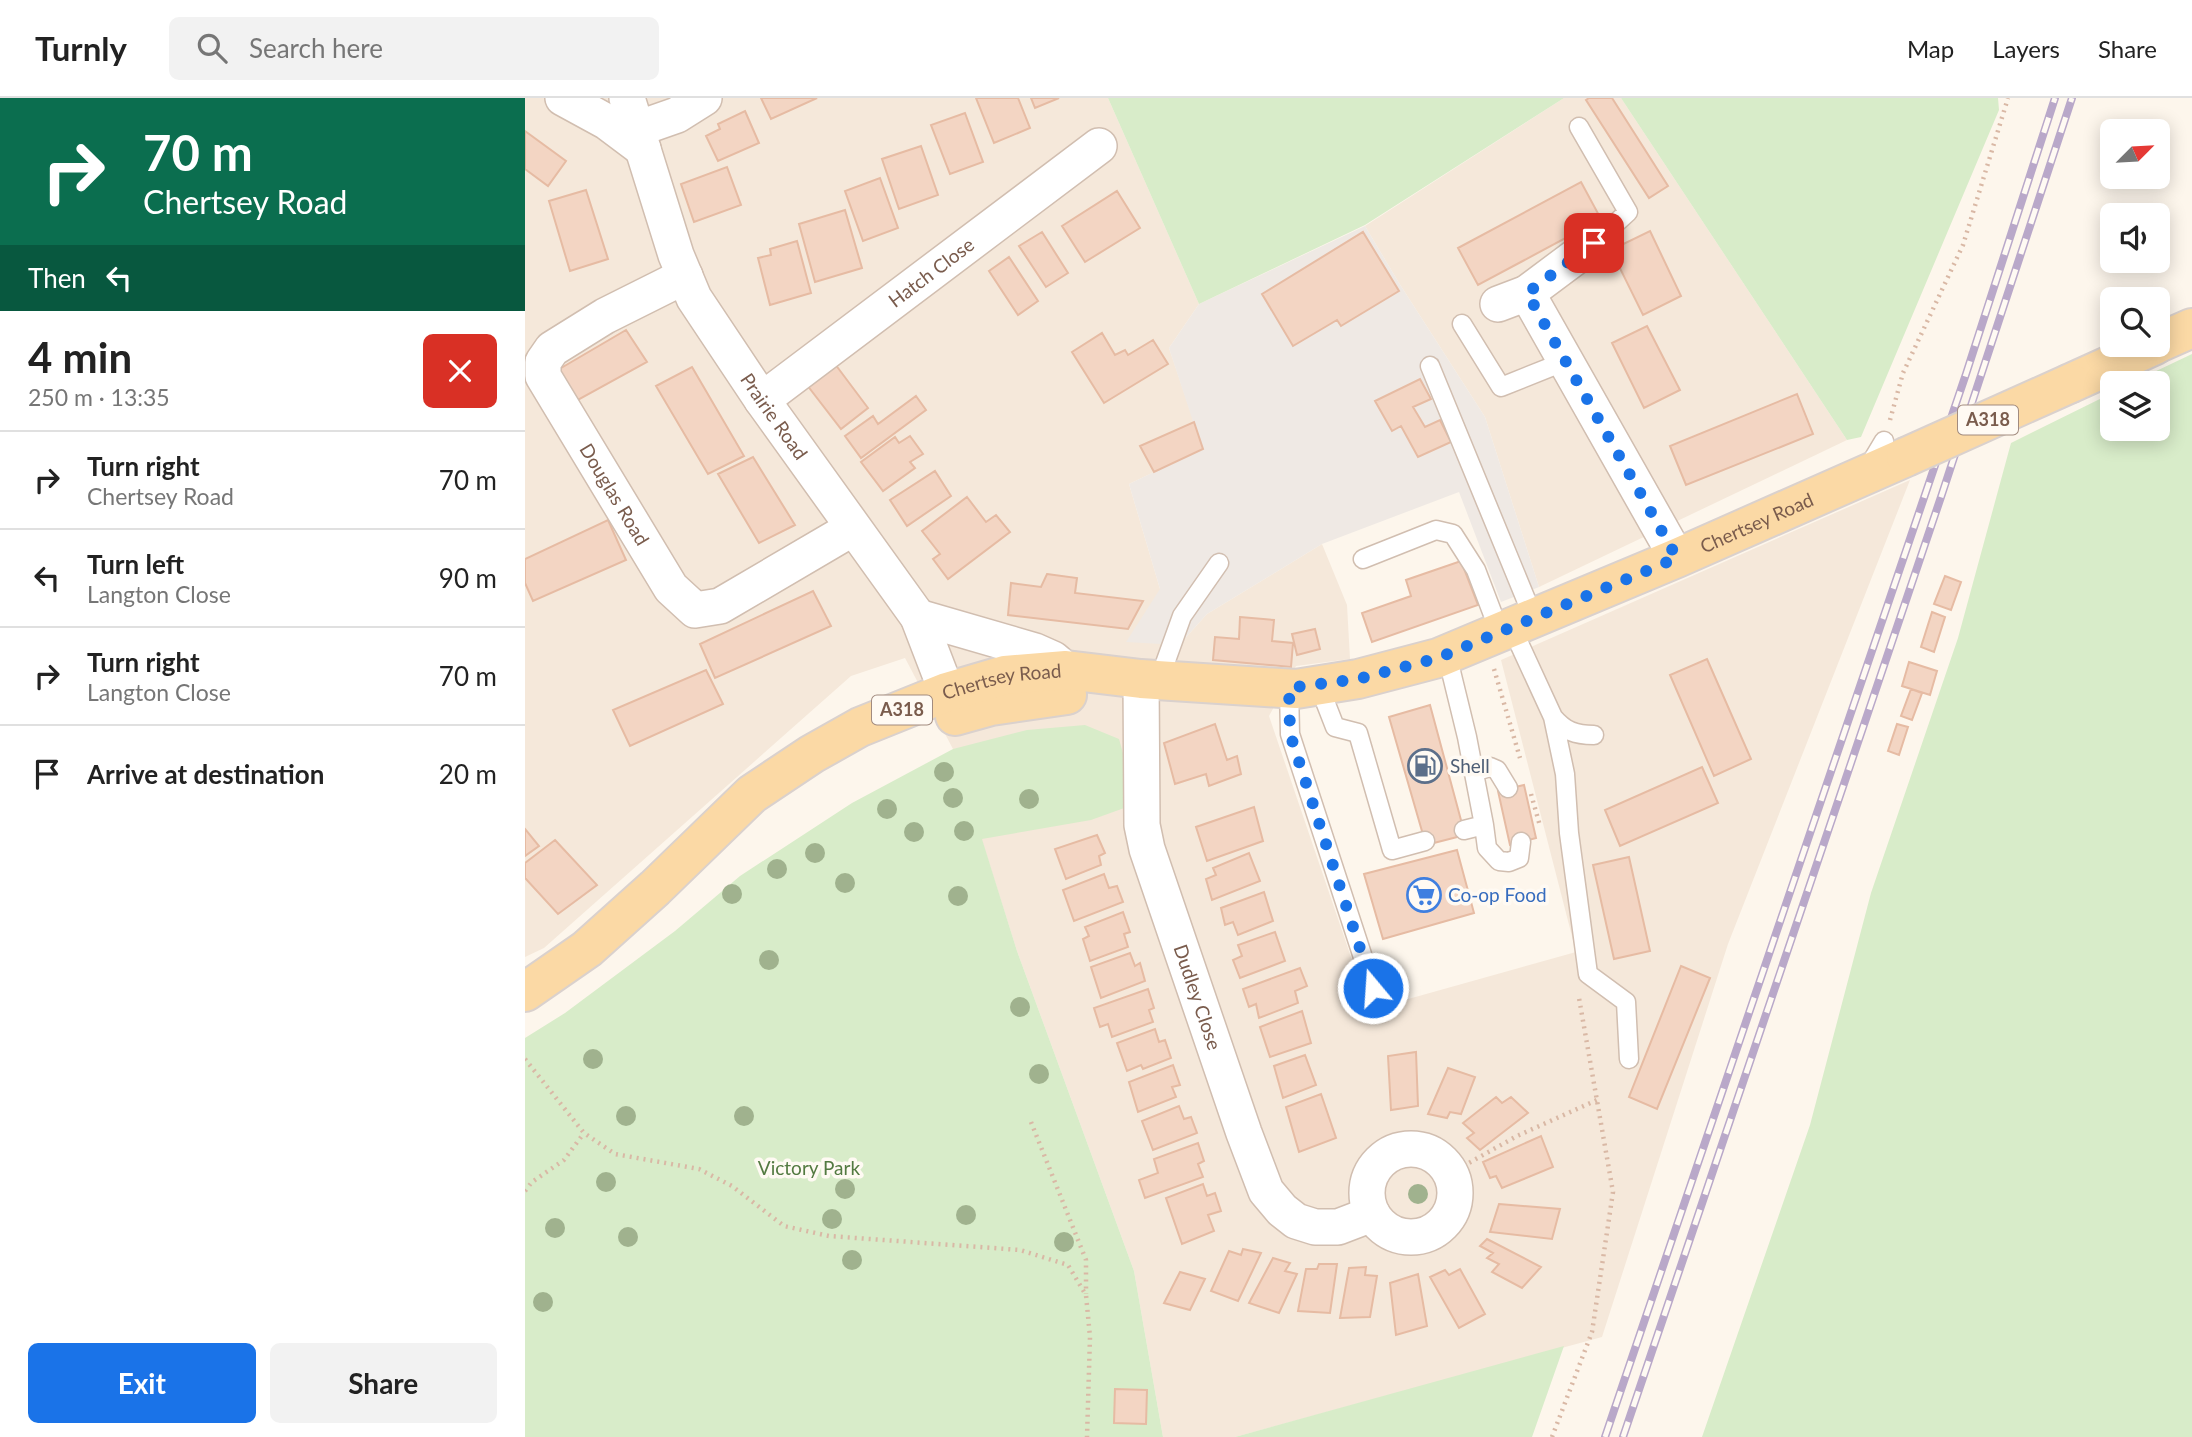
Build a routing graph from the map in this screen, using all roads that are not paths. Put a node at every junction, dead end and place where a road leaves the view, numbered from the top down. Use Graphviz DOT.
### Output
graph roads {
  1 [pos="563,98"];
  2 [pos="704,98"];
  3 [pos="636,125"];
  4 [pos="1579,127"];
  5 [pos="1099,146"];
  6 [pos="1594,243"];
  7 [pos="685,276"];
  8 [pos="1462,324"];
  9 [pos="2192,328"];
  10 [pos="2170,338"];
  11 [pos="2128,357"];
  12 [pos="1566,361"];
  13 [pos="1430,366"];
  14 [pos="762,400"];
  15 [pos="853,528"];
  16 [pos="1677,558"];
  17 [pos="1363,559"];
  18 [pos="1219,563"];
  19 [pos="918,617"];
  20 [pos="1515,626"];
  21 [pos="1447,654"];
  22 [pos="1066,670"];
  23 [pos="1150,680"];
  24 [pos="1304,687"];
  25 [pos="951,704"];
  26 [pos="1553,717"];
  27 [pos="1594,735"];
  28 [pos="1473,772"];
  29 [pos="1508,788"];
  30 [pos="1484,825"];
  31 [pos="1464,830"];
  32 [pos="1425,841"];
  33 [pos="1521,842"];
  34 [pos="1373,988"];
  35 [pos="525,992"];
  36 [pos="1629,1059"];
  37 [pos="1372,1214"];
  1 -- 3 [label="street"];
  2 -- 3 [label="street"];
  3 -- 7 [label="street, Prairie Road"];
  4 -- 6 [label="lane"];
  5 -- 14 [label="street, Hatch Close"];
  6 -- 12 [label="street"];
  7 -- 14 [label="street, Prairie Road"];
  7 -- 15 [label="street, Douglas Road"];
  8 -- 12 [label="lane"];
  9 -- 10 [label="main road, Chertsey Road / A318"];
  11 -- 16 [label="main road, Chertsey Road / A318, bridge"];
  12 -- 16 [label="street"];
  13 -- 20 [label="lane"];
  14 -- 15 [label="street, Prairie Road"];
  15 -- 19 [label="street, Prairie Road"];
  16 -- 20 [label="main road, Chertsey Road / A318"];
  17 -- 20 [label="lane"];
  18 -- 23 [label="lane"];
  19 -- 22 [label="street"];
  19 -- 25 [label="street, Prairie Road"];
  20 -- 21 [label="main road, Chertsey Road / A318"];
  20 -- 26 [label="lane"];
  21 -- 24 [label="main road, Chertsey Road / A318"];
  21 -- 28 [label="lane"];
  22 -- 23 [label="main road, Chertsey Road / A318"];
  22 -- 25 [label="main road, Chertsey Road / A318"];
  23 -- 24 [label="main road, Chertsey Road / A318"];
  23 -- 25 [label="main road, Chertsey Road / A318"];
  23 -- 37 [label="street, Dudley Close"];
  24 -- 32 [label="lane"];
  24 -- 34 [label="lane"];
  25 -- 35 [label="main road, Chertsey Road / A318"];
  26 -- 27 [label="lane"];
  26 -- 36 [label="lane"];
  28 -- 29 [label="lane"];
  28 -- 30 [label="lane"];
  30 -- 31 [label="lane"];
  30 -- 33 [label="lane"];
  37 -- 37 [label="street"];
}
